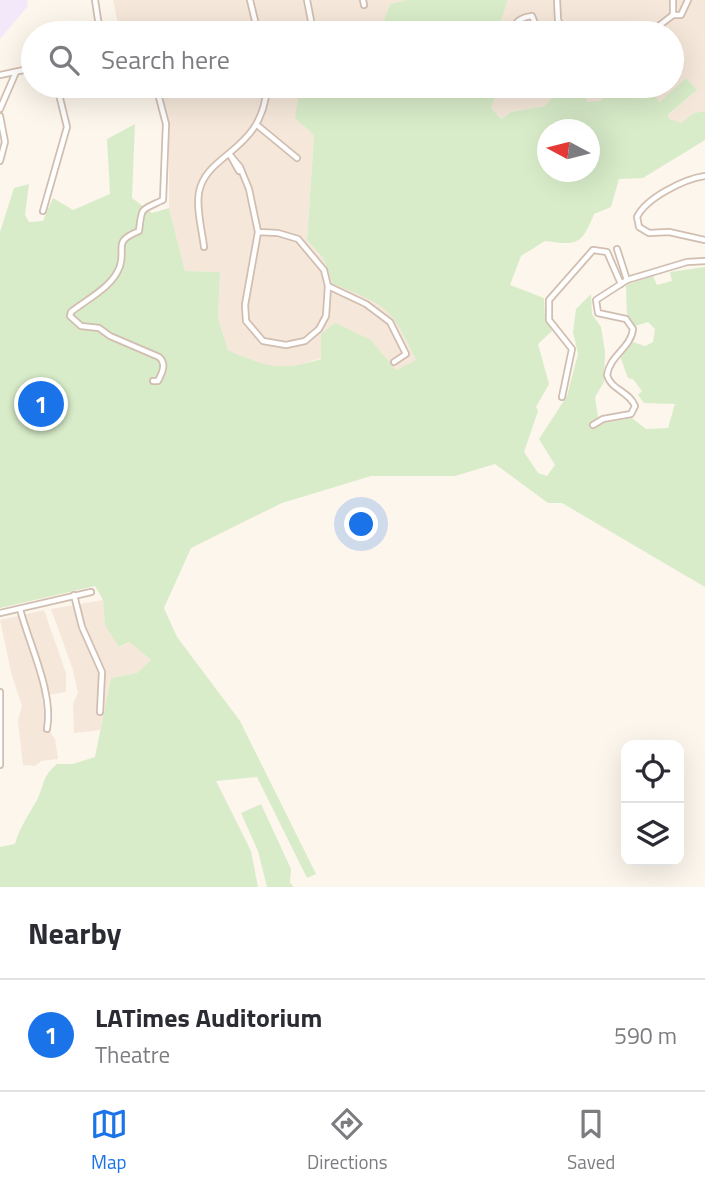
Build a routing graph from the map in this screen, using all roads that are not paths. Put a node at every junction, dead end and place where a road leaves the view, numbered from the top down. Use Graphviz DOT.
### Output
graph roads {
  1 [pos="95,0"];
  2 [pos="250,0"];
  3 [pos="307,0"];
  4 [pos="557,0"];
  5 [pos="673,0"];
  6 [pos="688,0"];
  7 [pos="673,15"];
  8 [pos="98,21"];
  9 [pos="255,21"];
  10 [pos="311,21"];
  11 [pos="518,21"];
  12 [pos="534,21"];
  13 [pos="559,21"];
  14 [pos="665,21"];
  15 [pos="21,71"];
  16 [pos="16,72"];
  17 [pos="0,75"];
  18 [pos="60,98"];
  19 [pos="159,98"];
  20 [pos="265,98"];
  21 [pos="0,109"];
  22 [pos="0,116"];
  23 [pos="257,125"];
  24 [pos="230,155"];
  25 [pos="297,158"];
  26 [pos="0,161"];
  27 [pos="705,176"];
  28 [pos="43,211"];
  29 [pos="258,232"];
  30 [pos="705,240"];
  31 [pos="204,247"];
  32 [pos="617,249"];
  33 [pos="705,261"];
  34 [pos="627,280"];
  35 [pos="621,284"];
  36 [pos="328,286"];
  37 [pos="394,362"];
  38 [pos="153,381"];
  39 [pos="562,397"];
  40 [pos="593,425"];
  41 [pos="91,592"];
  42 [pos="74,595"];
  43 [pos="20,609"];
  44 [pos="0,613"];
  45 [pos="0,692"];
  46 [pos="100,712"];
  47 [pos="1,722"];
  48 [pos="47,729"];
  49 [pos="0,765"];
  1 -- 8 [label="street"];
  2 -- 9 [label="street"];
  3 -- 10 [label="street"];
  4 -- 13 [label="street"];
  5 -- 7 [label="street"];
  6 -- 7 [label="street"];
  7 -- 14 [label="street"];
  11 -- 12 [label="street"];
  15 -- 16 [label="street"];
  16 -- 17 [label="street"];
  16 -- 21 [label="street"];
  18 -- 28 [label="street"];
  19 -- 38 [label="street"];
  20 -- 23 [label="street"];
  22 -- 26 [label="street"];
  23 -- 24 [label="street"];
  23 -- 25 [label="street"];
  24 -- 29 [label="street"];
  24 -- 31 [label="street"];
  27 -- 30 [label="street"];
  29 -- 36 [label="street"];
  29 -- 36 [label="street"];
  32 -- 34 [label="street"];
  33 -- 34 [label="street"];
  34 -- 35 [label="street"];
  35 -- 39 [label="street"];
  35 -- 40 [label="street"];
  36 -- 37 [label="street"];
  41 -- 42 [label="street"];
  42 -- 43 [label="street"];
  42 -- 46 [label="street"];
  43 -- 44 [label="street"];
  43 -- 48 [label="street"];
  45 -- 47 [label="street"];
  47 -- 49 [label="street"];
}
